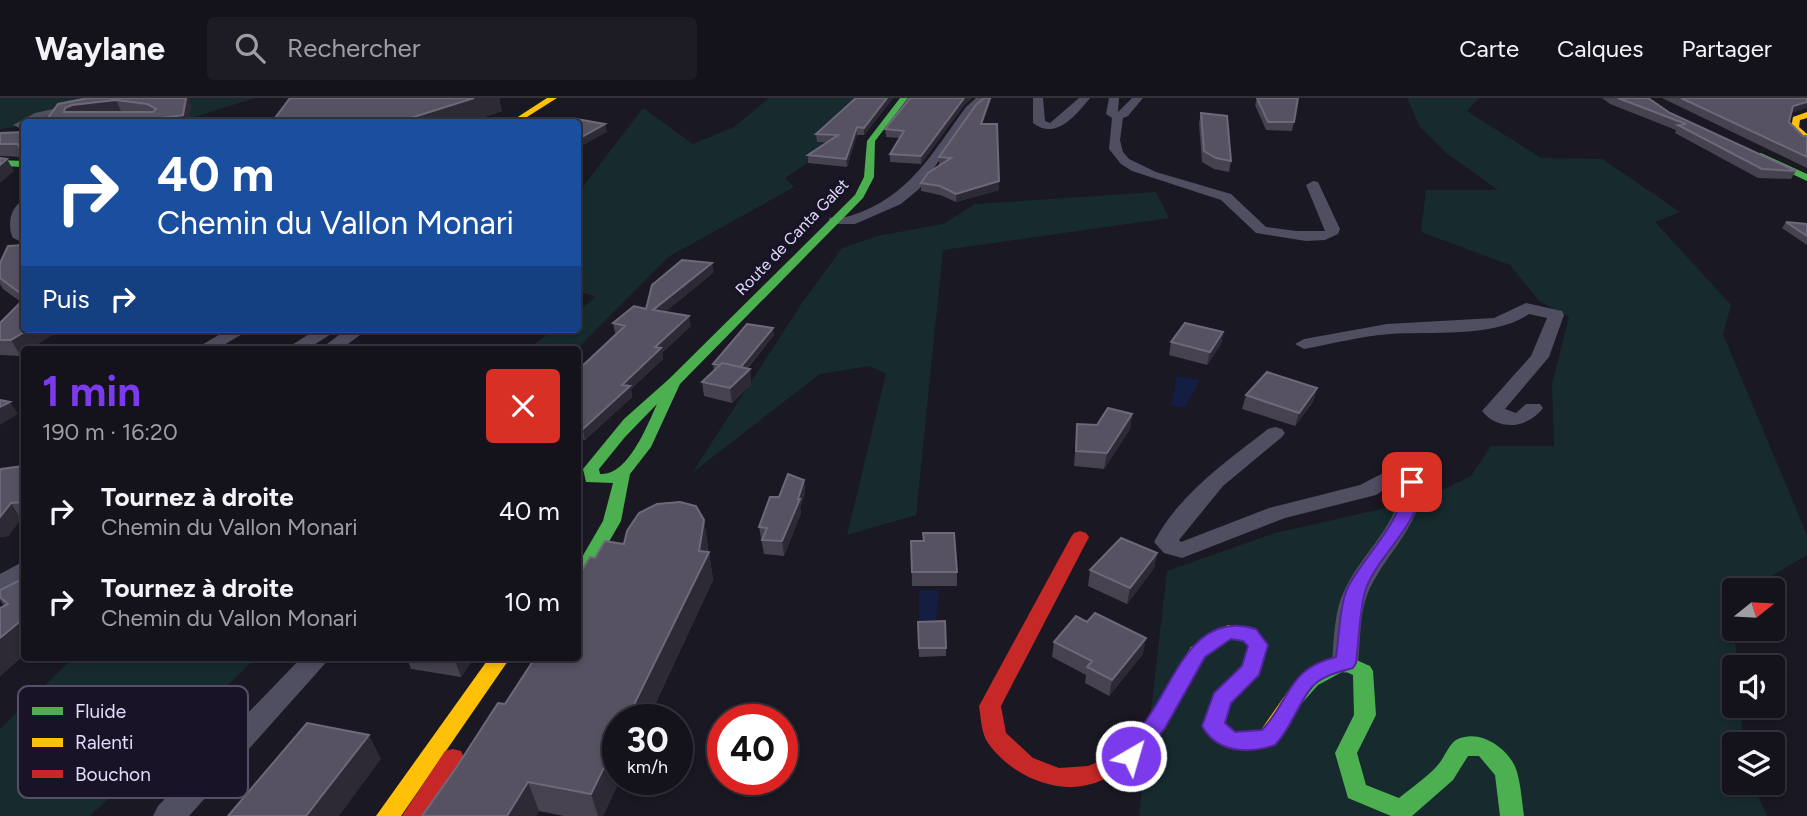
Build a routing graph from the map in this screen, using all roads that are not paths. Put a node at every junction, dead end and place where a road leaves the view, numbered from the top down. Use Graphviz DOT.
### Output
graph roads {
  1 [pos="553,98"];
  2 [pos="564,98"];
  3 [pos="904,98"];
  4 [pos="982,98"];
  5 [pos="1038,98"];
  6 [pos="1086,98"];
  7 [pos="1114,98"];
  8 [pos="1138,98"];
  9 [pos="92,105"];
  10 [pos="1807,115"];
  11 [pos="1118,116"];
  12 [pos="31,119"];
  13 [pos="519,119"];
  14 [pos="530,119"];
  15 [pos="1807,138"];
  16 [pos="1742,147"];
  17 [pos="1807,178"];
  18 [pos="1313,185"];
  19 [pos="21,211"];
  20 [pos="834,221"];
  21 [pos="21,237"];
  22 [pos="234,333"];
  23 [pos="323,333"];
  24 [pos="353,333"];
  25 [pos="1304,344"];
  26 [pos="210,346"];
  27 [pos="300,346"];
  28 [pos="334,346"];
  29 [pos="674,382"];
  30 [pos="1533,408"];
  31 [pos="1275,433"];
  32 [pos="624,472"];
  33 [pos="591,475"];
  34 [pos="597,513"];
  35 [pos="1080,537"];
  36 [pos="581,544"];
  37 [pos="21,571"];
  38 [pos="581,574"];
  39 [pos="0,586"];
  40 [pos="314,661"];
  41 [pos="497,661"];
  42 [pos="1345,663"];
  43 [pos="248,732"];
  44 [pos="461,747"];
  45 [pos="186,798"];
  46 [pos="169,816"];
  47 [pos="388,816"];
  48 [pos="414,816"];
  49 [pos="1512,816"];
  1 -- 13 [label="main road"];
  2 -- 14 [label="main road"];
  3 -- 20 [label="main road, Route de Canta Galet"];
  4 -- 20 [label="street"];
  5 -- 6 [label="street"];
  7 -- 11 [label="street"];
  8 -- 11 [label="street"];
  9 -- 12 [label="street"];
  10 -- 15 [label="main road"];
  11 -- 18 [label="street"];
  16 -- 17 [label="main road"];
  19 -- 21 [label="street"];
  20 -- 29 [label="main road, Route de Canta Galet"];
  22 -- 26 [label="street"];
  23 -- 27 [label="street"];
  24 -- 28 [label="street"];
  25 -- 30 [label="street"];
  29 -- 32 [label="main road, Route de Canta Galet"];
  29 -- 33 [label="main road, Route de Canta Galet"];
  31 -- 42 [label="street"];
  32 -- 33 [label="main road"];
  32 -- 38 [label="main road, Route de Canta Galet"];
  34 -- 36 [label="main road"];
  35 -- 42 [label="main road"];
  37 -- 39 [label="street"];
  40 -- 43 [label="street"];
  41 -- 47 [label="main road"];
  42 -- 49 [label="main road"];
  44 -- 48 [label="main road"];
  45 -- 46 [label="street"];
}
